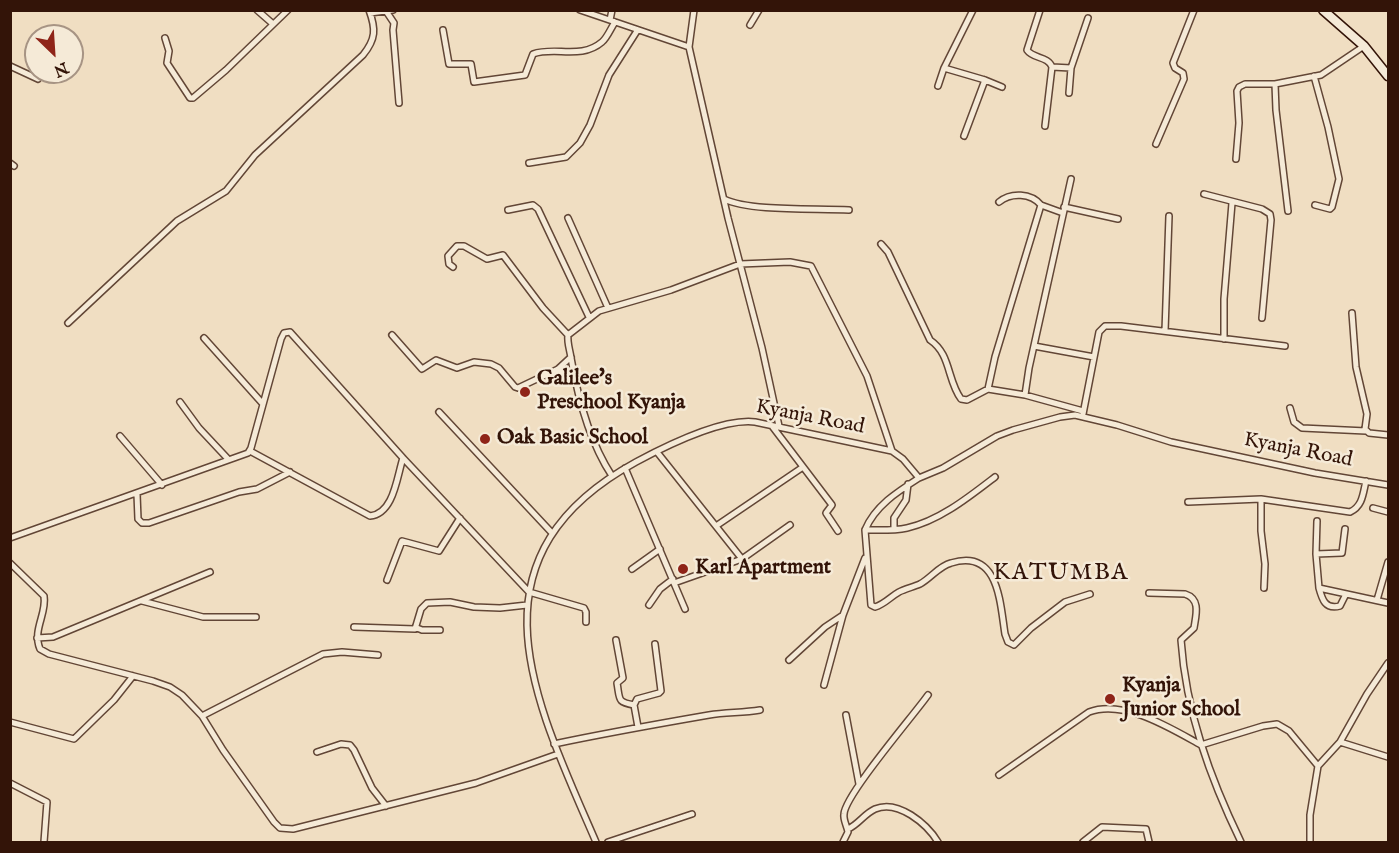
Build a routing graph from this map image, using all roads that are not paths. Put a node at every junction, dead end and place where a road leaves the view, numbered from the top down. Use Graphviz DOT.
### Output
graph roads {
  1 [pos="257,10"];
  2 [pos="288,10"];
  3 [pos="580,10"];
  4 [pos="612,10"];
  5 [pos="694,10"];
  6 [pos="759,10"];
  7 [pos="973,10"];
  8 [pos="1040,10"];
  9 [pos="1194,10"];
  10 [pos="1323,10"];
  11 [pos="390,11"];
  12 [pos="370,12"];
  13 [pos="1088,18"];
  14 [pos="612,21"];
  15 [pos="273,24"];
  16 [pos="750,25"];
  17 [pos="443,30"];
  18 [pos="638,31"];
  19 [pos="165,38"];
  20 [pos="1364,46"];
  21 [pos="689,47"];
  22 [pos="10,66"];
  23 [pos="1052,67"];
  24 [pos="944,68"];
  25 [pos="1071,68"];
  26 [pos="24,72"];
  27 [pos="1314,76"];
  28 [pos="1389,76"];
  29 [pos="985,80"];
  30 [pos="1275,84"];
  31 [pos="938,86"];
  32 [pos="1002,87"];
  33 [pos="1069,93"];
  34 [pos="399,103"];
  35 [pos="1045,126"];
  36 [pos="964,136"];
  37 [pos="1156,144"];
  38 [pos="1236,159"];
  39 [pos="529,163"];
  40 [pos="1071,179"];
  41 [pos="1204,194"];
  42 [pos="724,199"];
  43 [pos="999,202"];
  44 [pos="1232,203"];
  45 [pos="1041,205"];
  46 [pos="1315,205"];
  47 [pos="508,210"];
  48 [pos="849,210"];
  49 [pos="1063,210"];
  50 [pos="1288,211"];
  51 [pos="1169,216"];
  52 [pos="568,218"];
  53 [pos="1118,219"];
  54 [pos="882,244"];
  55 [pos="740,264"];
  56 [pos="453,267"];
  57 [pos="608,308"];
  58 [pos="1352,313"];
  59 [pos="589,317"];
  60 [pos="1262,318"];
  61 [pos="68,323"];
  62 [pos="1165,331"];
  63 [pos="392,335"];
  64 [pos="568,335"];
  65 [pos="204,338"];
  66 [pos="1224,339"];
  67 [pos="1034,346"];
  68 [pos="1285,346"];
  69 [pos="571,357"];
  70 [pos="1094,357"];
  71 [pos="558,369"];
  72 [pos="576,383"];
  73 [pos="988,389"];
  74 [pos="1025,395"];
  75 [pos="180,402"];
  76 [pos="263,404"];
  77 [pos="1290,408"];
  78 [pos="439,412"];
  79 [pos="1083,414"];
  80 [pos="776,426"];
  81 [pos="1366,431"];
  82 [pos="1389,435"];
  83 [pos="120,436"];
  84 [pos="250,451"];
  85 [pos="892,451"];
  86 [pos="657,452"];
  87 [pos="403,458"];
  88 [pos="228,459"];
  89 [pos="803,467"];
  90 [pos="625,468"];
  91 [pos="290,472"];
  92 [pos="612,476"];
  93 [pos="995,477"];
  94 [pos="919,478"];
  95 [pos="1366,481"];
  96 [pos="908,484"];
  97 [pos="162,485"];
  98 [pos="1389,485"];
  99 [pos="137,494"];
  100 [pos="1261,499"];
  101 [pos="1188,502"];
  102 [pos="1373,508"];
  103 [pos="1389,512"];
  104 [pos="460,518"];
  105 [pos="1317,521"];
  106 [pos="790,525"];
  107 [pos="716,526"];
  108 [pos="894,529"];
  109 [pos="1345,529"];
  110 [pos="865,530"];
  111 [pos="838,531"];
  112 [pos="552,533"];
  113 [pos="10,538"];
  114 [pos="660,549"];
  115 [pos="1316,554"];
  116 [pos="866,556"];
  117 [pos="742,559"];
  118 [pos="1389,562"];
  119 [pos="10,563"];
  120 [pos="632,568"];
  121 [pos="210,572"];
  122 [pos="387,580"];
  123 [pos="674,581"];
  124 [pos="1264,588"];
  125 [pos="1319,588"];
  126 [pos="529,592"];
  127 [pos="1149,593"];
  128 [pos="1090,594"];
  129 [pos="1346,594"];
  130 [pos="1377,600"];
  131 [pos="140,601"];
  132 [pos="1389,603"];
  133 [pos="649,604"];
  134 [pos="527,605"];
  135 [pos="685,609"];
  136 [pos="843,615"];
  137 [pos="256,617"];
  138 [pos="586,622"];
  139 [pos="354,627"];
  140 [pos="417,628"];
  141 [pos="440,630"];
  142 [pos="37,638"];
  143 [pos="616,640"];
  144 [pos="655,644"];
  145 [pos="378,655"];
  146 [pos="789,660"];
  147 [pos="1389,663"];
  148 [pos="133,676"];
  149 [pos="824,685"];
  150 [pos="928,695"];
  151 [pos="634,705"];
  152 [pos="760,710"];
  153 [pos="846,715"];
  154 [pos="202,716"];
  155 [pos="10,722"];
  156 [pos="638,727"];
  157 [pos="1340,742"];
  158 [pos="554,744"];
  159 [pos="1201,745"];
  160 [pos="317,752"];
  161 [pos="558,754"];
  162 [pos="1389,757"];
  163 [pos="1318,766"];
  164 [pos="999,775"];
  165 [pos="10,783"];
  166 [pos="859,784"];
  167 [pos="386,806"];
  168 [pos="692,814"];
  169 [pos="848,829"];
  170 [pos="44,843"];
  171 [pos="596,843"];
  172 [pos="608,843"];
  173 [pos="843,843"];
  174 [pos="938,843"];
  175 [pos="1083,843"];
  176 [pos="1149,843"];
  177 [pos="1241,843"];
  178 [pos="1310,843"];
  1 -- 15 [label="street"];
  2 -- 15 [label="street"];
  3 -- 14 [label="street"];
  4 -- 14 [label="street"];
  5 -- 21 [label="street"];
  6 -- 16 [label="street"];
  7 -- 24 [label="street"];
  8 -- 23 [label="street"];
  9 -- 37 [label="street"];
  10 -- 20 [label="main road"];
  11 -- 12 [label="street"];
  11 -- 34 [label="street"];
  12 -- 61 [label="street"];
  13 -- 25 [label="street"];
  14 -- 17 [label="street"];
  14 -- 18 [label="street"];
  15 -- 19 [label="street"];
  18 -- 21 [label="street"];
  18 -- 39 [label="street"];
  20 -- 27 [label="street"];
  20 -- 28 [label="main road"];
  21 -- 42 [label="street"];
  22 -- 26 [label="street"];
  23 -- 25 [label="street"];
  23 -- 35 [label="street"];
  24 -- 29 [label="street"];
  24 -- 31 [label="street"];
  25 -- 33 [label="street"];
  27 -- 30 [label="street"];
  27 -- 46 [label="street"];
  29 -- 32 [label="street"];
  29 -- 36 [label="street"];
  30 -- 38 [label="street"];
  30 -- 50 [label="street"];
  40 -- 49 [label="street"];
  41 -- 44 [label="street"];
  42 -- 48 [label="street"];
  42 -- 55 [label="street"];
  43 -- 45 [label="street"];
  44 -- 60 [label="street"];
  44 -- 66 [label="street"];
  45 -- 49 [label="street"];
  45 -- 73 [label="street"];
  47 -- 59 [label="street"];
  49 -- 53 [label="street"];
  49 -- 67 [label="street"];
  51 -- 62 [label="street"];
  52 -- 57 [label="street"];
  54 -- 73 [label="street"];
  55 -- 57 [label="street"];
  55 -- 80 [label="street"];
  55 -- 85 [label="street"];
  56 -- 64 [label="street"];
  57 -- 59 [label="street"];
  58 -- 81 [label="street"];
  59 -- 64 [label="street"];
  62 -- 66 [label="street"];
  62 -- 70 [label="street"];
  63 -- 71 [label="street"];
  64 -- 69 [label="street"];
  65 -- 76 [label="street"];
  66 -- 68 [label="street"];
  67 -- 70 [label="street"];
  67 -- 74 [label="street"];
  69 -- 71 [label="street"];
  69 -- 72 [label="street"];
  70 -- 79 [label="street"];
  71 -- 72 [label="street"];
  72 -- 92 [label="street"];
  73 -- 74 [label="street"];
  74 -- 79 [label="street"];
  75 -- 88 [label="street"];
  76 -- 84 [label="street"];
  76 -- 87 [label="street"];
  77 -- 81 [label="street"];
  78 -- 112 [label="street"];
  79 -- 94 [label="street, Kyanja Road"];
  79 -- 95 [label="street, Kyanja Road"];
  80 -- 85 [label="street, Kyanja Road"];
  80 -- 86 [label="street, Kyanja Road"];
  80 -- 89 [label="street"];
  81 -- 82 [label="street"];
  83 -- 97 [label="street"];
  84 -- 88 [label="street"];
  84 -- 91 [label="street"];
  85 -- 94 [label="street"];
  86 -- 90 [label="street, Kyanja Road"];
  86 -- 107 [label="street"];
  87 -- 91 [label="street"];
  87 -- 104 [label="street"];
  88 -- 97 [label="street"];
  89 -- 107 [label="street"];
  89 -- 111 [label="street"];
  90 -- 92 [label="street, Kyanja Road"];
  90 -- 114 [label="street"];
  91 -- 99 [label="street"];
  92 -- 112 [label="street, Kyanja Road"];
  93 -- 108 [label="street"];
  94 -- 96 [label="street, Kyanja Road"];
  95 -- 98 [label="street, Kyanja Road"];
  95 -- 100 [label="street"];
  96 -- 108 [label="street"];
  96 -- 110 [label="street, Kyanja Road"];
  97 -- 99 [label="street"];
  99 -- 113 [label="street"];
  100 -- 101 [label="street"];
  100 -- 124 [label="street"];
  102 -- 103 [label="street"];
  104 -- 122 [label="street"];
  104 -- 126 [label="street"];
  105 -- 115 [label="street"];
  106 -- 117 [label="street"];
  107 -- 117 [label="street"];
  108 -- 110 [label="street"];
  109 -- 115 [label="street"];
  110 -- 116 [label="street"];
  112 -- 126 [label="street, Kyanja Road"];
  114 -- 120 [label="street"];
  114 -- 123 [label="street"];
  115 -- 125 [label="street"];
  116 -- 128 [label="street"];
  116 -- 136 [label="street"];
  117 -- 123 [label="street"];
  118 -- 130 [label="street"];
  119 -- 142 [label="street"];
  121 -- 131 [label="street"];
  123 -- 133 [label="street"];
  123 -- 135 [label="street"];
  125 -- 129 [label="street"];
  125 -- 129 [label="street"];
  126 -- 134 [label="street, Kyanja Road"];
  126 -- 138 [label="street"];
  127 -- 159 [label="street"];
  129 -- 130 [label="street"];
  130 -- 132 [label="street"];
  131 -- 137 [label="street"];
  131 -- 142 [label="street"];
  134 -- 140 [label="street"];
  134 -- 158 [label="street, Kyanja Road"];
  136 -- 146 [label="street"];
  136 -- 149 [label="street"];
  139 -- 140 [label="street"];
  140 -- 141 [label="street"];
  142 -- 148 [label="street"];
  143 -- 151 [label="street"];
  144 -- 151 [label="street"];
  145 -- 154 [label="street"];
  147 -- 157 [label="street"];
  148 -- 154 [label="street"];
  148 -- 155 [label="street"];
  150 -- 166 [label="street"];
  151 -- 156 [label="street"];
  152 -- 156 [label="street"];
  153 -- 166 [label="street"];
  154 -- 167 [label="street"];
  156 -- 158 [label="street"];
  157 -- 162 [label="street"];
  157 -- 163 [label="street"];
  158 -- 161 [label="street, Kyanja Road"];
  159 -- 163 [label="street"];
  159 -- 164 [label="street"];
  159 -- 177 [label="street"];
  160 -- 167 [label="street"];
  161 -- 167 [label="street"];
  161 -- 171 [label="street, Kyanja Road"];
  163 -- 178 [label="street"];
  165 -- 170 [label="street"];
  166 -- 169 [label="street"];
  168 -- 172 [label="street"];
  169 -- 173 [label="street"];
  169 -- 174 [label="street"];
  175 -- 176 [label="street"];
}
